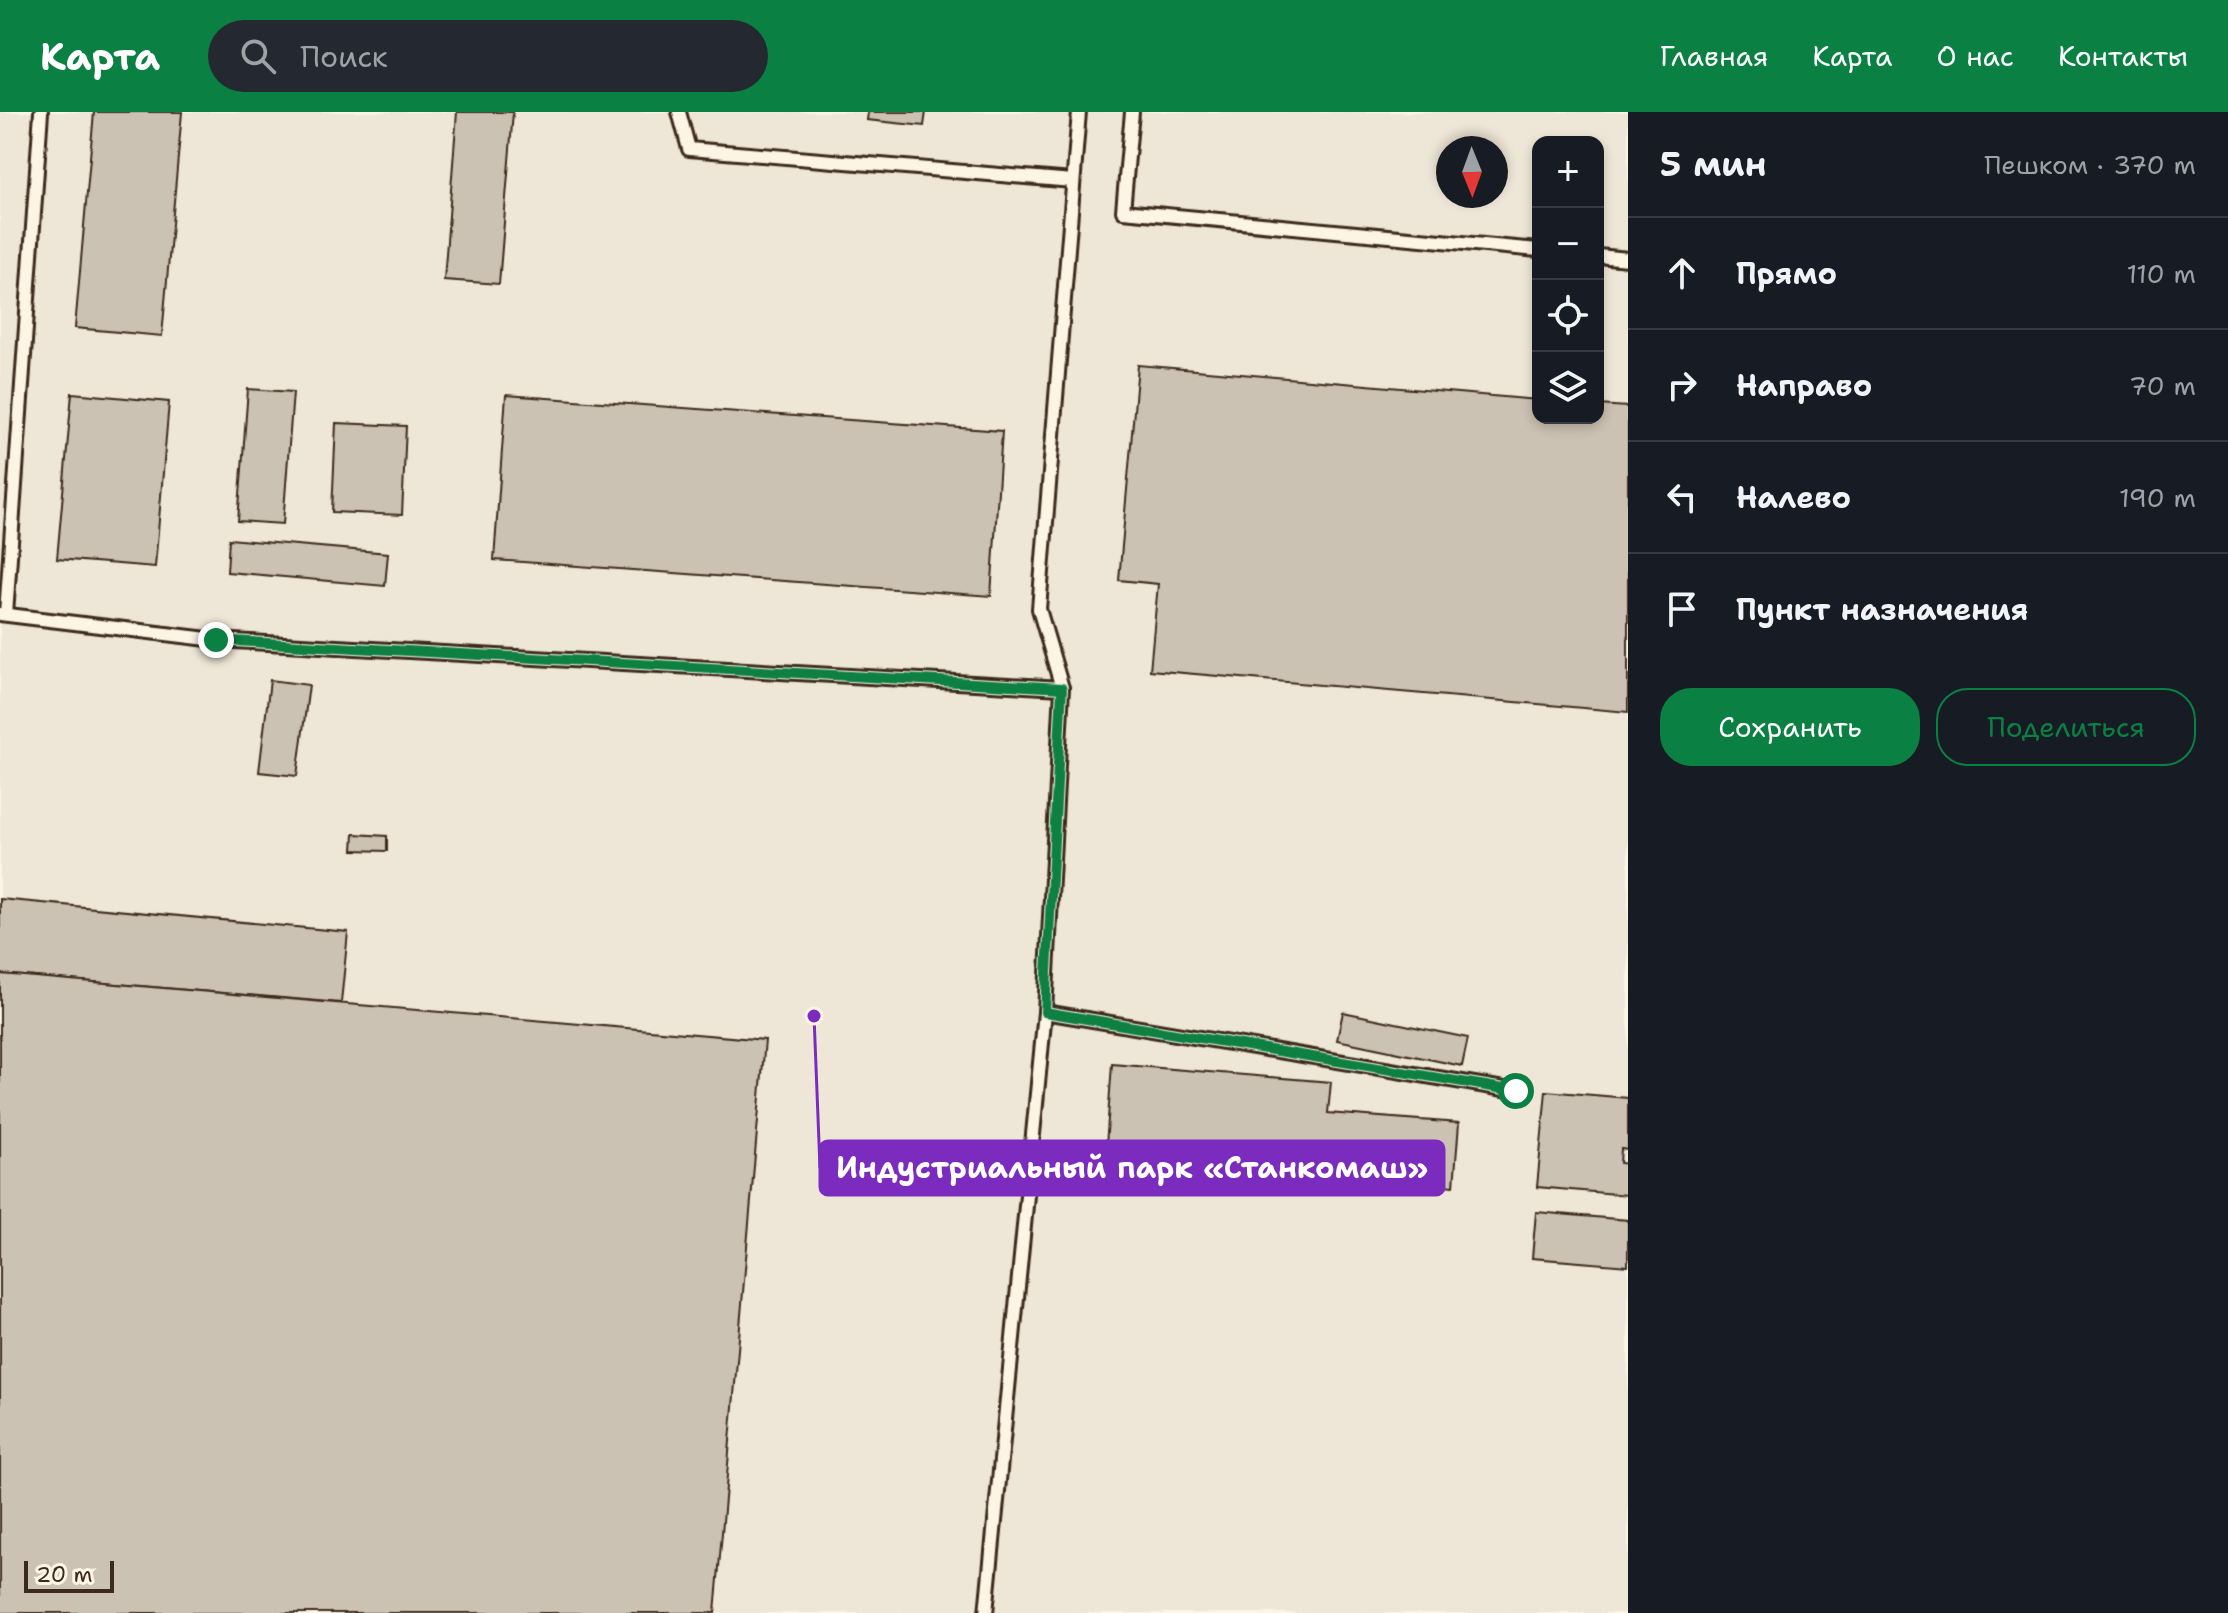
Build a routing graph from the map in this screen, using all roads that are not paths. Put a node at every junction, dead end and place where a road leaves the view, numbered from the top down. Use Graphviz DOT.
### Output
graph roads {
  1 [pos="41,112"];
  2 [pos="679,112"];
  3 [pos="1079,112"];
  4 [pos="1132,112"];
  5 [pos="1073,181"];
  6 [pos="1532,249"];
  7 [pos="1604,257"];
  8 [pos="1628,259"];
  9 [pos="3,614"];
  10 [pos="1062,688"];
  11 [pos="1045,1012"];
  12 [pos="1516,1091"];
  13 [pos="986,1613"];
  1 -- 9 [label="lane"];
  2 -- 5 [label="lane"];
  3 -- 5 [label="lane"];
  4 -- 6 [label="lane"];
  5 -- 10 [label="lane"];
  7 -- 8 [label="lane"];
  9 -- 10 [label="lane"];
  10 -- 11 [label="lane"];
  11 -- 12 [label="lane"];
  11 -- 13 [label="lane"];
}
